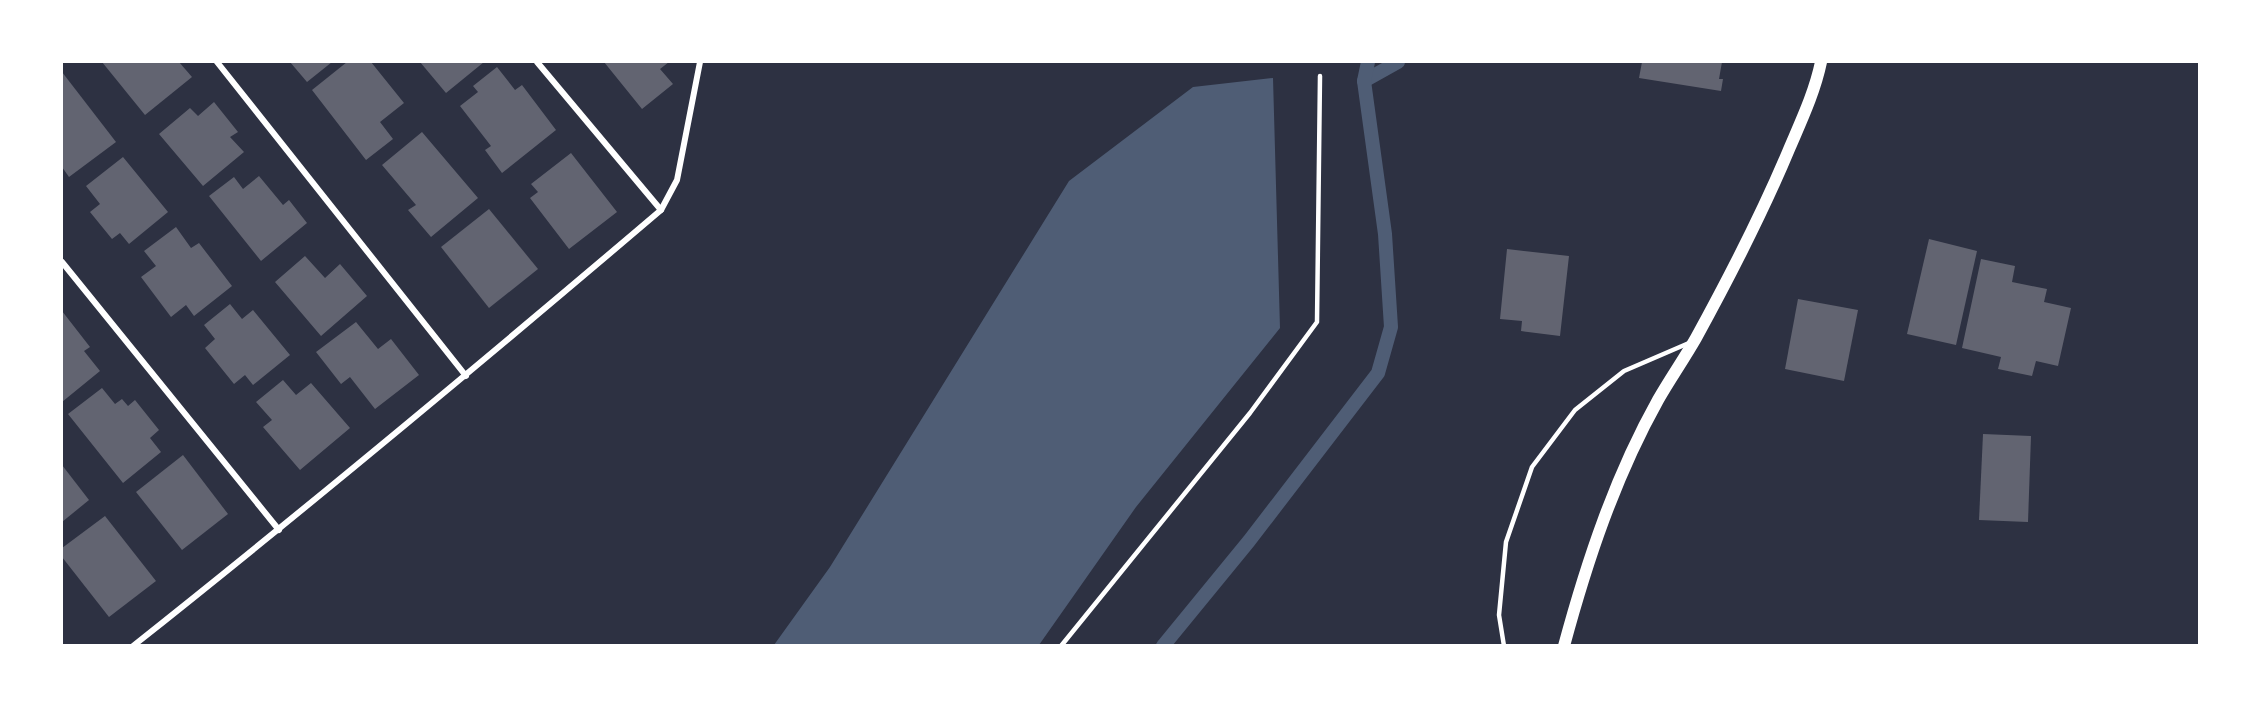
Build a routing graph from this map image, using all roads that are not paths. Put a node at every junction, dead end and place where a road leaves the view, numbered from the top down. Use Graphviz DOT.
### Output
graph roads {
  1 [pos="217,62"];
  2 [pos="537,62"];
  3 [pos="700,62"];
  4 [pos="1821,62"];
  5 [pos="1320,76"];
  6 [pos="661,210"];
  7 [pos="62,262"];
  8 [pos="1695,340"];
  9 [pos="466,376"];
  10 [pos="279,530"];
  11 [pos="133,645"];
  12 [pos="1061,645"];
  13 [pos="1504,645"];
  14 [pos="1564,645"];
  1 -- 9 [label="street"];
  2 -- 6 [label="street"];
  3 -- 6 [label="street"];
  4 -- 8 [label="main road"];
  5 -- 12 [label="lane"];
  6 -- 9 [label="street"];
  7 -- 10 [label="street"];
  8 -- 13 [label="lane"];
  8 -- 14 [label="main road"];
  9 -- 10 [label="street"];
  10 -- 11 [label="street"];
}
